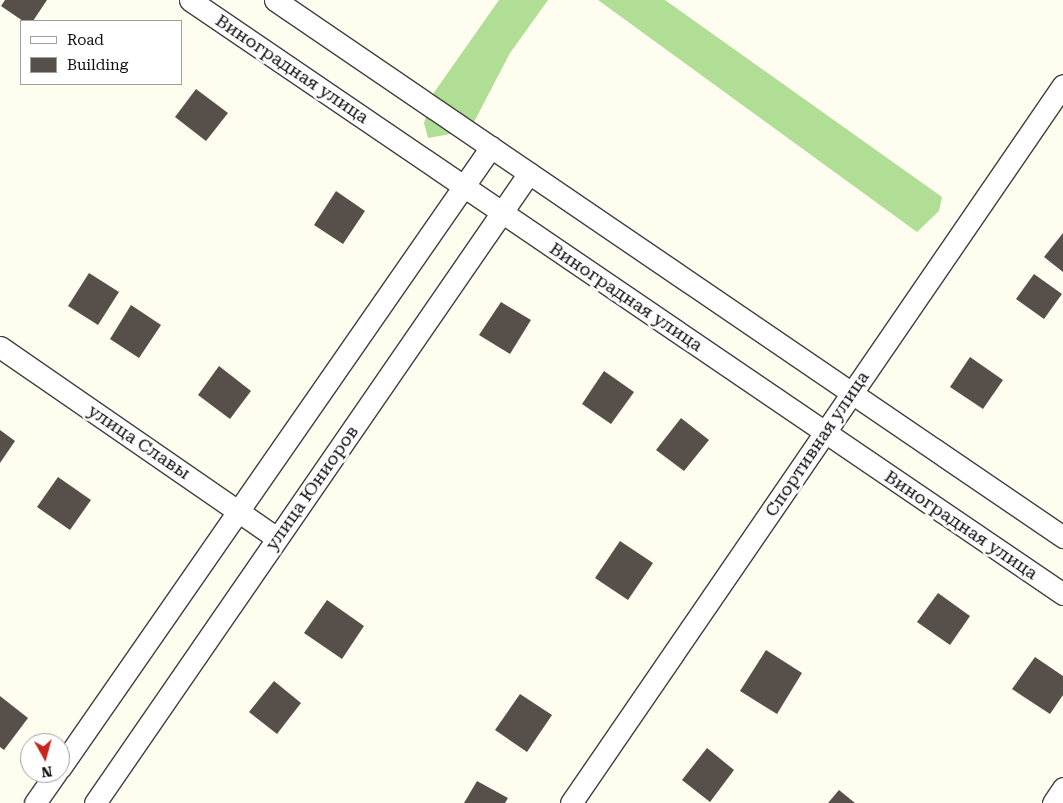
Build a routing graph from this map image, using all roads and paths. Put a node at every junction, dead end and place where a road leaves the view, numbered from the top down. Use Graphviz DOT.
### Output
graph roads {
  1 [pos="190,0"];
  2 [pos="276,0"];
  3 [pos="1063,86"];
  4 [pos="491,147"];
  5 [pos="529,173"];
  6 [pos="464,186"];
  7 [pos="502,212"];
  8 [pos="0,347"];
  9 [pos="852,393"];
  10 [pos="824,432"];
  11 [pos="239,511"];
  12 [pos="1063,537"];
  13 [pos="278,538"];
  14 [pos="1063,594"];
  15 [pos="70,754"];
  16 [pos="49,783"];
  17 [pos="1063,788"];
  18 [pos="36,803"];
  19 [pos="95,803"];
  20 [pos="571,803"];
  21 [pos="1053,803"];
  1 -- 6 [label="street, Виноградная улица"];
  2 -- 4 [label="street"];
  3 -- 9 [label="street, Спортивная улица"];
  4 -- 5 [label="street"];
  4 -- 6 [label="street"];
  5 -- 7 [label="street, улица Юниоров"];
  5 -- 9 [label="street"];
  6 -- 7 [label="street, Виноградная улица"];
  6 -- 11 [label="street"];
  7 -- 10 [label="street, Виноградная улица"];
  7 -- 13 [label="street, улица Юниоров"];
  8 -- 11 [label="street, улица Славы"];
  9 -- 10 [label="street, Спортивная улица"];
  9 -- 12 [label="street"];
  10 -- 14 [label="street, Виноградная улица"];
  10 -- 20 [label="street, Спортивная улица"];
  11 -- 13 [label="street, улица Славы"];
  11 -- 15 [label="street"];
  13 -- 19 [label="street, улица Юниоров"];
  16 -- 18 [label="street"];
  17 -- 21 [label="street"];
}
